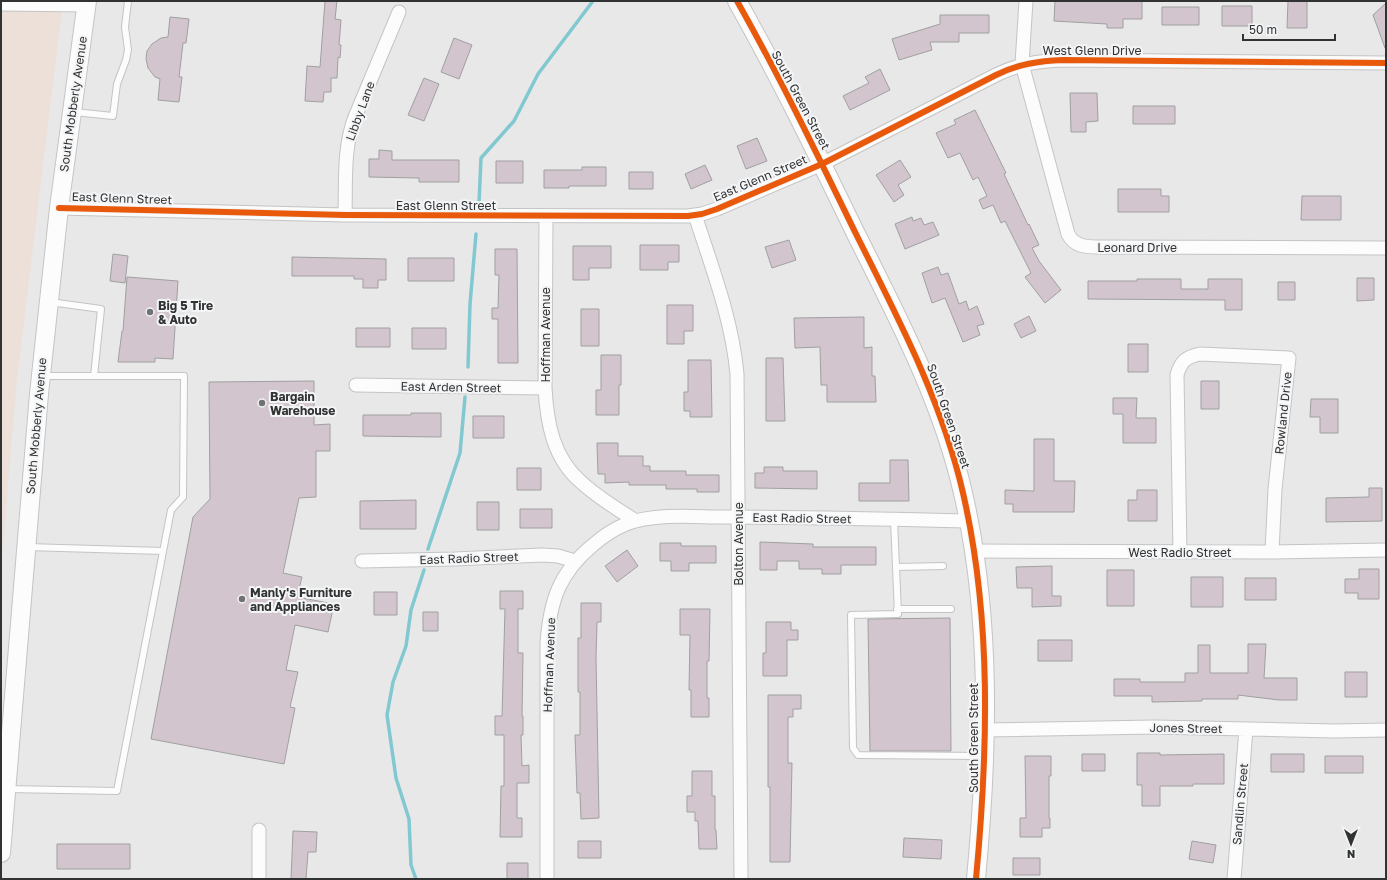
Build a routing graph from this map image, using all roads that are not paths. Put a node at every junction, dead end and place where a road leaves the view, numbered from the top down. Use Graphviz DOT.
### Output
graph roads {
  1 [pos="128,1"];
  2 [pos="737,1"];
  3 [pos="1026,1"];
  4 [pos="86,3"];
  5 [pos="1,4"];
  6 [pos="399,12"];
  7 [pos="1386,63"];
  8 [pos="1022,64"];
  9 [pos="72,112"];
  10 [pos="822,164"];
  11 [pos="59,208"];
  12 [pos="345,215"];
  13 [pos="695,215"];
  14 [pos="546,216"];
  15 [pos="1386,248"];
  16 [pos="49,302"];
  17 [pos="41,376"];
  18 [pos="94,376"];
  19 [pos="356,385"];
  20 [pos="545,388"];
  21 [pos="738,517"];
  22 [pos="894,520"];
  23 [pos="636,521"];
  24 [pos="969,521"];
  25 [pos="26,547"];
  26 [pos="1386,550"];
  27 [pos="163,551"];
  28 [pos="974,551"];
  29 [pos="1180,552"];
  30 [pos="1272,552"];
  31 [pos="362,561"];
  32 [pos="575,561"];
  33 [pos="942,566"];
  34 [pos="896,567"];
  35 [pos="897,609"];
  36 [pos="951,609"];
  37 [pos="1246,729"];
  38 [pos="985,730"];
  39 [pos="1386,730"];
  40 [pos="984,756"];
  41 [pos="4,794"];
  42 [pos="258,830"];
  43 [pos="1,853"];
  44 [pos="258,879"];
  45 [pos="547,879"];
  46 [pos="741,879"];
  47 [pos="976,879"];
  48 [pos="1234,879"];
  1 -- 9 [label="lane"];
  2 -- 10 [label="street, South Green Street"];
  3 -- 8 [label="street, Leonard Drive"];
  4 -- 5 [label="street"];
  4 -- 9 [label="street, South Mobberly Avenue"];
  6 -- 12 [label="street, Libby Lane"];
  7 -- 8 [label="street, West Glenn Drive"];
  8 -- 10 [label="street, West Glenn Drive"];
  8 -- 15 [label="street, Leonard Drive"];
  9 -- 11 [label="street, South Mobberly Avenue"];
  10 -- 13 [label="street, East Glenn Street"];
  10 -- 24 [label="street, South Green Street"];
  11 -- 12 [label="street, East Glenn Street"];
  11 -- 16 [label="street, South Mobberly Avenue"];
  12 -- 14 [label="street, East Glenn Street"];
  13 -- 14 [label="street, East Glenn Street"];
  13 -- 21 [label="street, Bolton Avenue"];
  14 -- 20 [label="street, Hoffman Avenue"];
  16 -- 17 [label="street, South Mobberly Avenue"];
  16 -- 18 [label="lane"];
  17 -- 18 [label="lane"];
  17 -- 25 [label="street, South Mobberly Avenue"];
  18 -- 27 [label="lane"];
  19 -- 20 [label="street, East Arden Street"];
  20 -- 23 [label="street, Hoffman Avenue"];
  21 -- 22 [label="street, East Radio Street"];
  21 -- 23 [label="street, East Radio Street"];
  21 -- 46 [label="street, Bolton Avenue"];
  22 -- 24 [label="street, East Radio Street"];
  22 -- 34 [label="lane"];
  23 -- 32 [label="street, Hoffman Avenue"];
  24 -- 28 [label="street, South Green Street"];
  25 -- 27 [label="lane"];
  25 -- 41 [label="street, South Mobberly Avenue"];
  26 -- 30 [label="street, West Radio Street"];
  27 -- 41 [label="lane"];
  28 -- 29 [label="street, West Radio Street"];
  28 -- 38 [label="street, South Green Street"];
  29 -- 30 [label="street, West Radio Street"];
  29 -- 30 [label="street, Rowland Drive"];
  31 -- 32 [label="street, East Radio Street"];
  32 -- 45 [label="street, Hoffman Avenue"];
  33 -- 34 [label="lane"];
  34 -- 35 [label="lane"];
  35 -- 36 [label="lane"];
  35 -- 40 [label="lane"];
  37 -- 38 [label="street, Jones Street"];
  37 -- 39 [label="street, Jones Street"];
  37 -- 48 [label="street, Sandlin Street"];
  38 -- 40 [label="street, South Green Street"];
  40 -- 47 [label="street, South Green Street"];
  41 -- 43 [label="street, South Mobberly Avenue"];
  42 -- 44 [label="street"];
}
